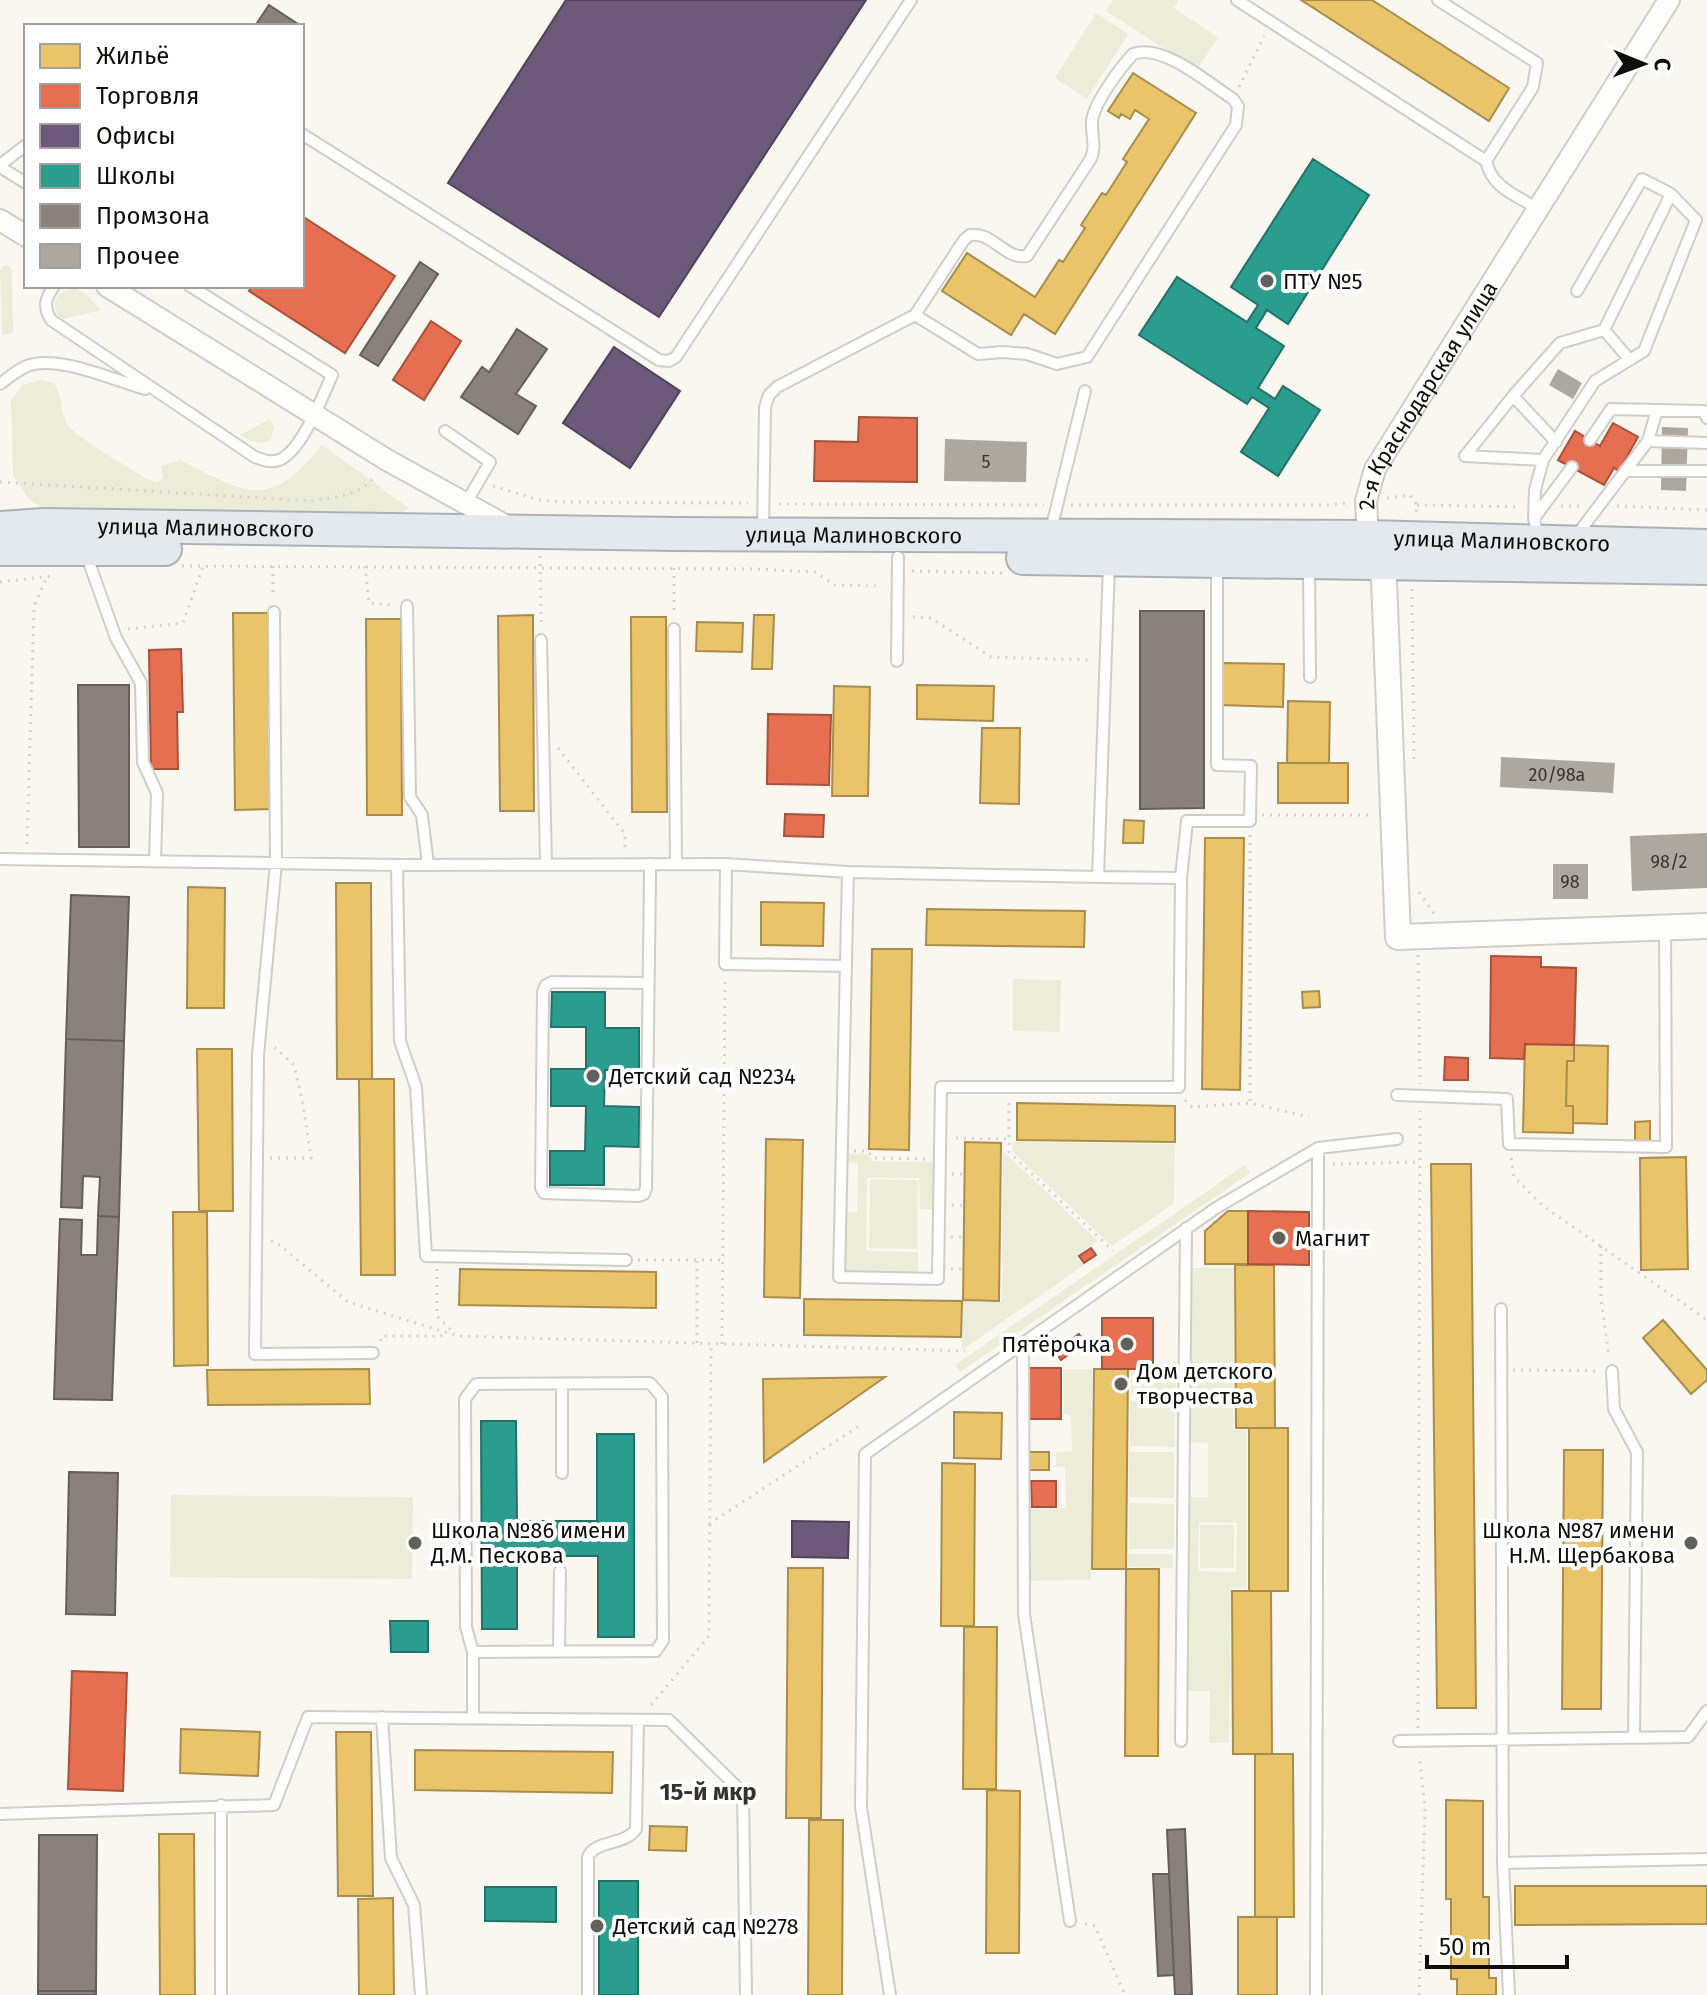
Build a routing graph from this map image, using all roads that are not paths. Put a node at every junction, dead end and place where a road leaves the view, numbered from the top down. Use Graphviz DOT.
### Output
graph roads {
  1 [pos="911,0"];
  2 [pos="1237,0"];
  3 [pos="1438,0"];
  4 [pos="1669,0"];
  5 [pos="304,135"];
  6 [pos="24,147"];
  7 [pos="1486,161"];
  8 [pos="0,166"];
  9 [pos="24,182"];
  10 [pos="1671,194"];
  11 [pos="1538,209"];
  12 [pos="0,220"];
  13 [pos="24,235"];
  14 [pos="53,288"];
  15 [pos="110,288"];
  16 [pos="193,288"];
  17 [pos="1577,291"];
  18 [pos="915,315"];
  19 [pos="1604,330"];
  20 [pos="1630,360"];
  21 [pos="0,384"];
  22 [pos="1085,391"];
  23 [pos="155,392"];
  24 [pos="1513,396"];
  25 [pos="1657,410"];
  26 [pos="315,413"];
  27 [pos="1707,418"];
  28 [pos="445,431"];
  29 [pos="1590,440"];
  30 [pos="1648,441"];
  31 [pos="1556,442"];
  32 [pos="1707,443"];
  33 [pos="1543,460"];
  34 [pos="1572,467"];
  35 [pos="1625,471"];
  36 [pos="1707,471"];
  37 [pos="466,503"];
  38 [pos="763,519"];
  39 [pos="1053,521"];
  40 [pos="0,528"];
  41 [pos="1536,530"];
  42 [pos="1573,542"];
  43 [pos="1707,546"];
  44 [pos="84,548"];
  45 [pos="0,549"];
  46 [pos="1374,549"];
  47 [pos="533,551"];
  48 [pos="1109,559"];
  49 [pos="1217,560"];
  50 [pos="1309,561"];
  51 [pos="1707,568"];
  52 [pos="898,572"];
  53 [pos="407,606"];
  54 [pos="274,612"];
  55 [pos="674,629"];
  56 [pos="541,640"];
  57 [pos="897,661"];
  58 [pos="1310,677"];
  59 [pos="0,859"];
  60 [pos="155,861"];
  61 [pos="276,863"];
  62 [pos="546,864"];
  63 [pos="650,864"];
  64 [pos="676,864"];
  65 [pos="726,864"];
  66 [pos="397,865"];
  67 [pos="428,865"];
  68 [pos="848,872"];
  69 [pos="1098,877"];
  70 [pos="1181,878"];
  71 [pos="1707,926"];
  72 [pos="1665,928"];
  73 [pos="846,966"];
  74 [pos="648,983"];
  75 [pos="1397,1095"];
  76 [pos="1397,1139"];
  77 [pos="1318,1148"];
  78 [pos="1186,1228"];
  79 [pos="626,1260"];
  80 [pos="1501,1309"];
  81 [pos="1023,1345"];
  82 [pos="373,1353"];
  83 [pos="1612,1371"];
  84 [pos="562,1384"];
  85 [pos="562,1473"];
  86 [pos="560,1571"];
  87 [pos="559,1651"];
  88 [pos="473,1652"];
  89 [pos="1707,1711"];
  90 [pos="382,1717"];
  91 [pos="473,1718"];
  92 [pos="638,1720"];
  93 [pos="1634,1738"];
  94 [pos="1501,1739"];
  95 [pos="1181,1741"];
  96 [pos="1399,1741"];
  97 [pos="221,1805"];
  98 [pos="0,1814"];
  99 [pos="1707,1859"];
  100 [pos="1503,1863"];
  101 [pos="1070,1921"];
  102 [pos="221,1995"];
  103 [pos="421,1995"];
  104 [pos="588,1995"];
  105 [pos="746,1995"];
  106 [pos="890,1995"];
  107 [pos="1316,1995"];
  108 [pos="1509,1995"];
  1 -- 5 [label="lane"];
  2 -- 7 [label="lane"];
  3 -- 7 [label="lane"];
  4 -- 11 [label="street, 2-я Краснодарская улица"];
  6 -- 8 [label="lane"];
  7 -- 11 [label="lane"];
  8 -- 9 [label="lane"];
  10 -- 17 [label="lane"];
  10 -- 19 [label="lane"];
  10 -- 20 [label="lane"];
  11 -- 46 [label="street, 2-я Краснодарская улица"];
  12 -- 13 [label="street"];
  14 -- 23 [label="lane"];
  15 -- 26 [label="street"];
  16 -- 26 [label="lane"];
  18 -- 18 [label="lane"];
  18 -- 38 [label="lane"];
  19 -- 20 [label="lane"];
  19 -- 24 [label="lane"];
  20 -- 31 [label="lane"];
  21 -- 23 [label="lane"];
  22 -- 39 [label="lane"];
  23 -- 26 [label="lane"];
  24 -- 31 [label="lane"];
  24 -- 33 [label="lane"];
  25 -- 27 [label="lane"];
  25 -- 29 [label="lane"];
  25 -- 30 [label="lane"];
  26 -- 37 [label="street"];
  28 -- 37 [label="lane"];
  30 -- 32 [label="lane"];
  30 -- 35 [label="lane"];
  31 -- 33 [label="lane"];
  33 -- 41 [label="lane"];
  34 -- 41 [label="lane"];
  35 -- 36 [label="lane"];
  35 -- 42 [label="lane"];
  37 -- 47 [label="street"];
  38 -- 39 [label="highway, улица Малиновского"];
  38 -- 47 [label="highway, улица Малиновского"];
  39 -- 46 [label="highway, улица Малиновского"];
  40 -- 47 [label="highway, улица Малиновского"];
  41 -- 42 [label="highway, улица Малиновского"];
  41 -- 46 [label="highway, улица Малиновского"];
  42 -- 43 [label="highway, улица Малиновского"];
  44 -- 45 [label="highway, улица Малиновского"];
  44 -- 47 [label="highway, улица Малиновского"];
  44 -- 60 [label="lane"];
  46 -- 50 [label="highway, улица Малиновского"];
  46 -- 51 [label="highway, улица Малиновского"];
  46 -- 72 [label="street, 2-я Краснодарская улица"];
  47 -- 52 [label="highway, улица Малиновского"];
  48 -- 49 [label="highway, улица Малиновского"];
  48 -- 52 [label="highway, улица Малиновского"];
  48 -- 69 [label="lane"];
  49 -- 50 [label="highway, улица Малиновского"];
  49 -- 70 [label="lane"];
  50 -- 58 [label="lane"];
  52 -- 57 [label="lane"];
  53 -- 67 [label="lane"];
  54 -- 61 [label="lane"];
  55 -- 64 [label="lane"];
  56 -- 62 [label="lane"];
  59 -- 60 [label="lane"];
  60 -- 61 [label="lane"];
  61 -- 66 [label="lane"];
  61 -- 82 [label="lane"];
  62 -- 63 [label="lane"];
  62 -- 67 [label="lane"];
  63 -- 64 [label="lane"];
  63 -- 74 [label="lane"];
  64 -- 65 [label="lane"];
  65 -- 68 [label="lane"];
  65 -- 73 [label="lane"];
  66 -- 67 [label="lane"];
  66 -- 79 [label="lane"];
  68 -- 69 [label="lane"];
  68 -- 73 [label="lane"];
  69 -- 70 [label="lane"];
  70 -- 73 [label="lane"];
  71 -- 72 [label="street"];
  72 -- 75 [label="lane"];
  74 -- 74 [label="lane"];
  76 -- 77 [label="lane"];
  77 -- 78 [label="lane"];
  77 -- 107 [label="lane"];
  78 -- 81 [label="lane"];
  78 -- 95 [label="lane"];
  80 -- 94 [label="lane"];
  81 -- 101 [label="lane"];
  81 -- 106 [label="lane"];
  83 -- 93 [label="lane"];
  84 -- 85 [label="lane"];
  84 -- 87 [label="lane"];
  84 -- 88 [label="lane"];
  86 -- 87 [label="lane"];
  87 -- 88 [label="lane"];
  88 -- 91 [label="lane"];
  89 -- 93 [label="lane"];
  90 -- 91 [label="lane"];
  90 -- 97 [label="lane"];
  90 -- 103 [label="lane"];
  91 -- 92 [label="lane"];
  92 -- 104 [label="lane"];
  92 -- 105 [label="lane"];
  93 -- 94 [label="lane"];
  94 -- 96 [label="lane"];
  94 -- 100 [label="lane"];
  97 -- 98 [label="lane"];
  97 -- 102 [label="lane"];
  99 -- 100 [label="lane"];
  100 -- 108 [label="lane"];
}
